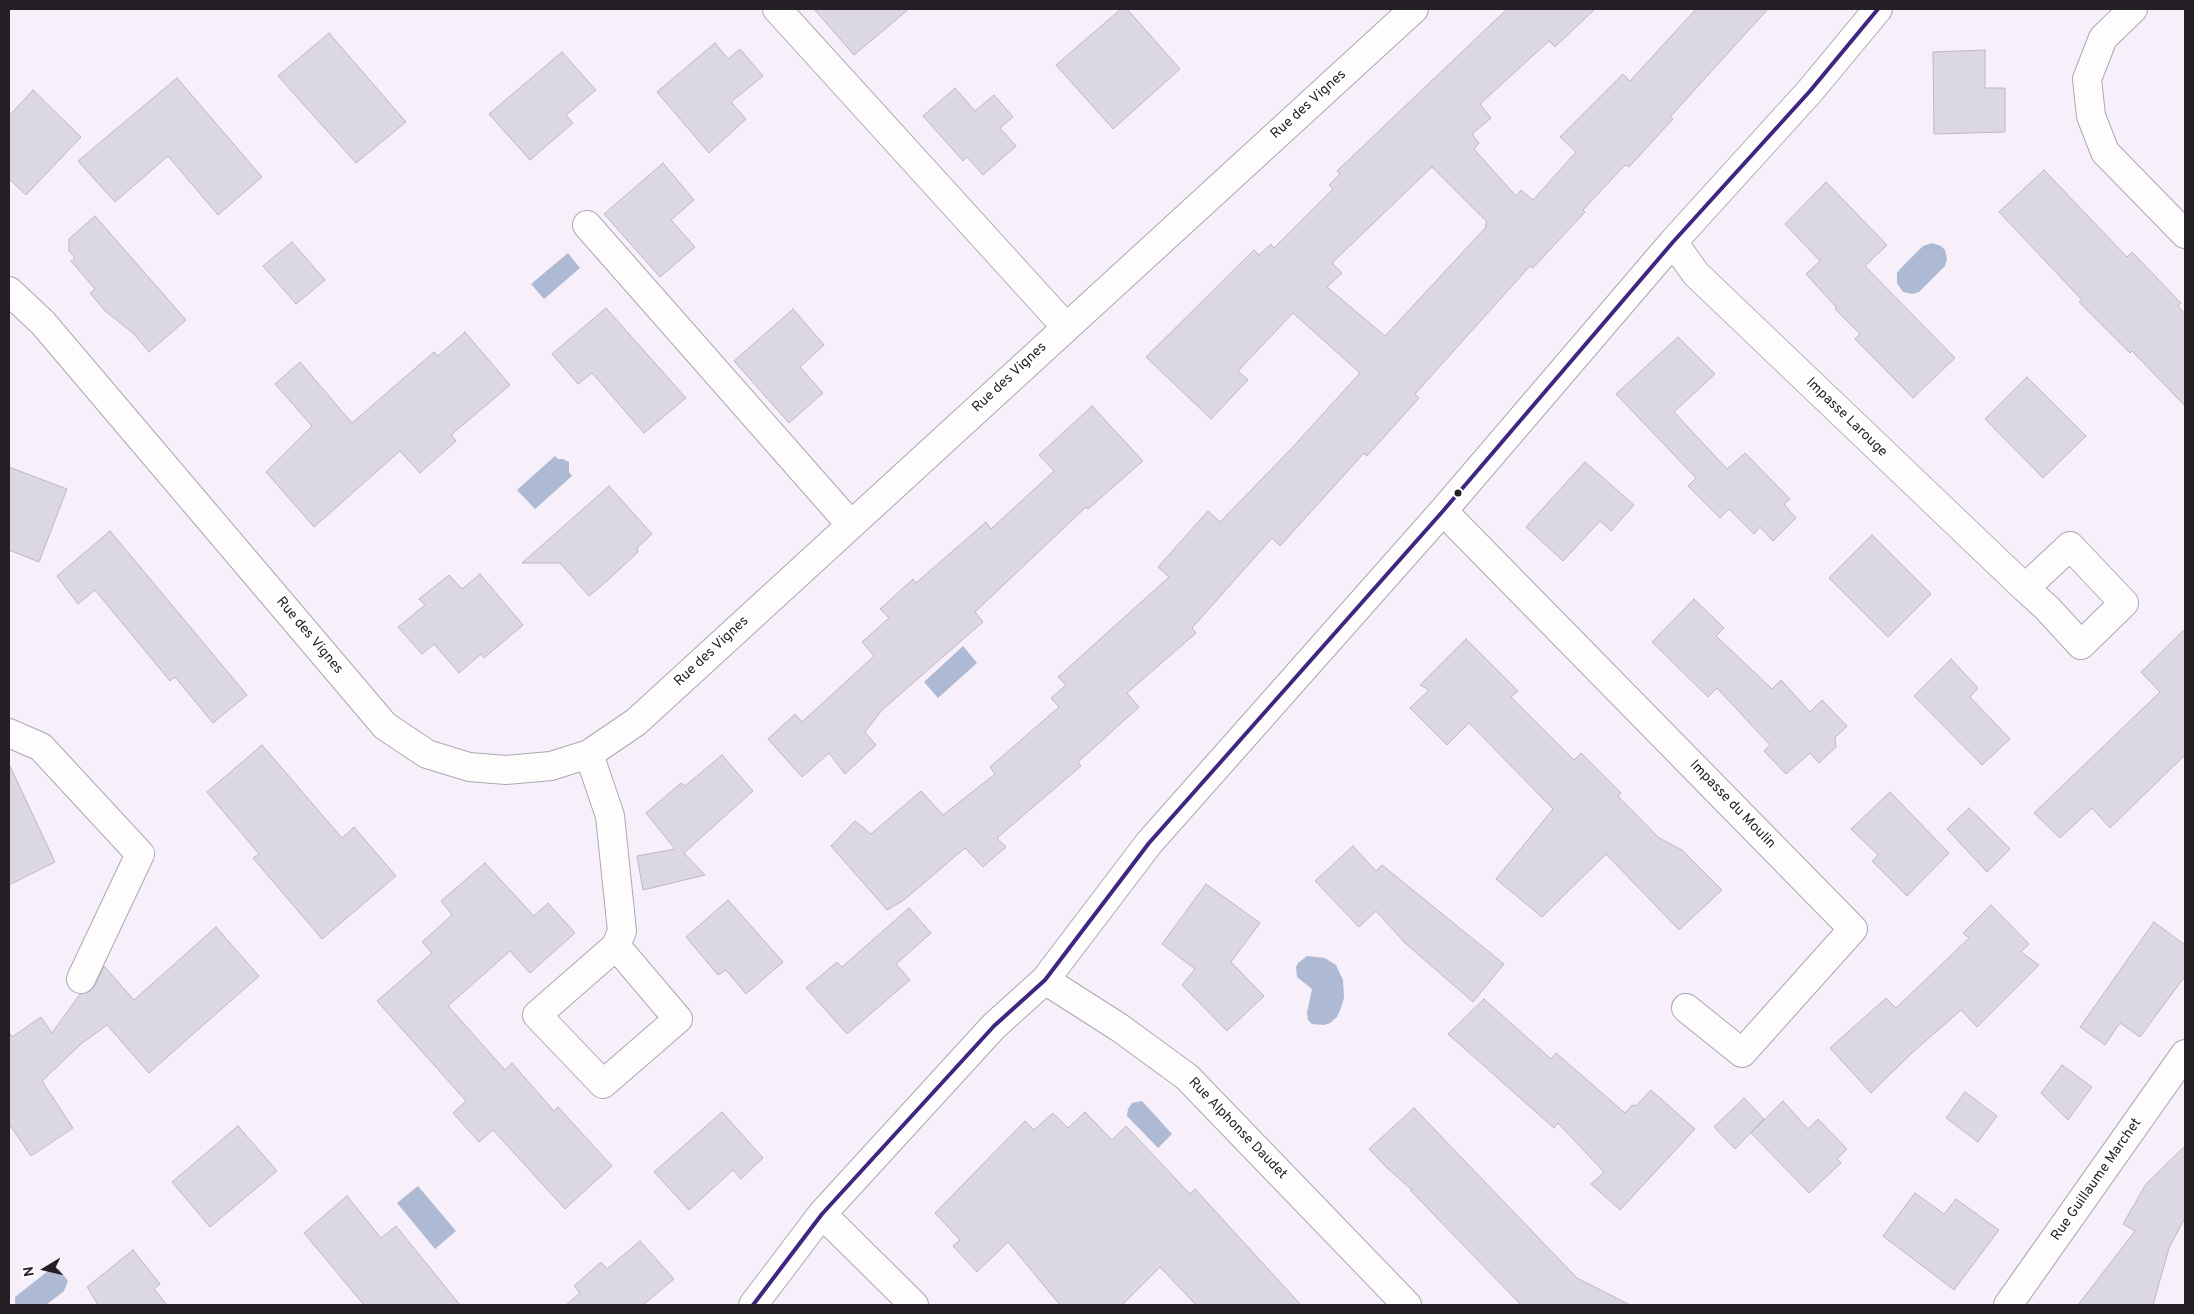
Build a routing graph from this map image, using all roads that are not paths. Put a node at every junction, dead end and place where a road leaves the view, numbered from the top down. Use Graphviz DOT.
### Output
graph roads {
  1 [pos="777,9"];
  2 [pos="1414,9"];
  3 [pos="1878,9"];
  4 [pos="2133,9"];
  5 [pos="587,225"];
  6 [pos="2185,234"];
  7 [pos="1673,242"];
  8 [pos="9,291"];
  9 [pos="1066,327"];
  10 [pos="1442,510"];
  11 [pos="851,525"];
  12 [pos="2025,588"];
  13 [pos="9,733"];
  14 [pos="589,754"];
  15 [pos="616,946"];
  16 [pos="80,979"];
  17 [pos="1044,980"];
  18 [pos="1686,1008"];
  19 [pos="2185,1054"];
  20 [pos="822,1214"];
  21 [pos="753,1305"];
  22 [pos="914,1305"];
  23 [pos="1407,1305"];
  24 [pos="2008,1305"];
  1 -- 9 [label="street"];
  2 -- 9 [label="street, Rue des Vignes"];
  3 -- 7 [label="street"];
  4 -- 6 [label="street"];
  5 -- 11 [label="street"];
  7 -- 10 [label="street"];
  7 -- 12 [label="street, Impasse Larouge"];
  8 -- 14 [label="street, Rue des Vignes"];
  9 -- 11 [label="street, Rue des Vignes"];
  10 -- 17 [label="street"];
  10 -- 18 [label="street, Impasse du Moulin"];
  11 -- 14 [label="street, Rue des Vignes"];
  13 -- 16 [label="street"];
  14 -- 15 [label="street"];
  15 -- 15 [label="street"];
  17 -- 20 [label="street"];
  17 -- 23 [label="street, Rue Alphonse Daudet"];
  19 -- 24 [label="street, Rue Guillaume Marchet"];
  20 -- 21 [label="street"];
  20 -- 22 [label="street"];
}
